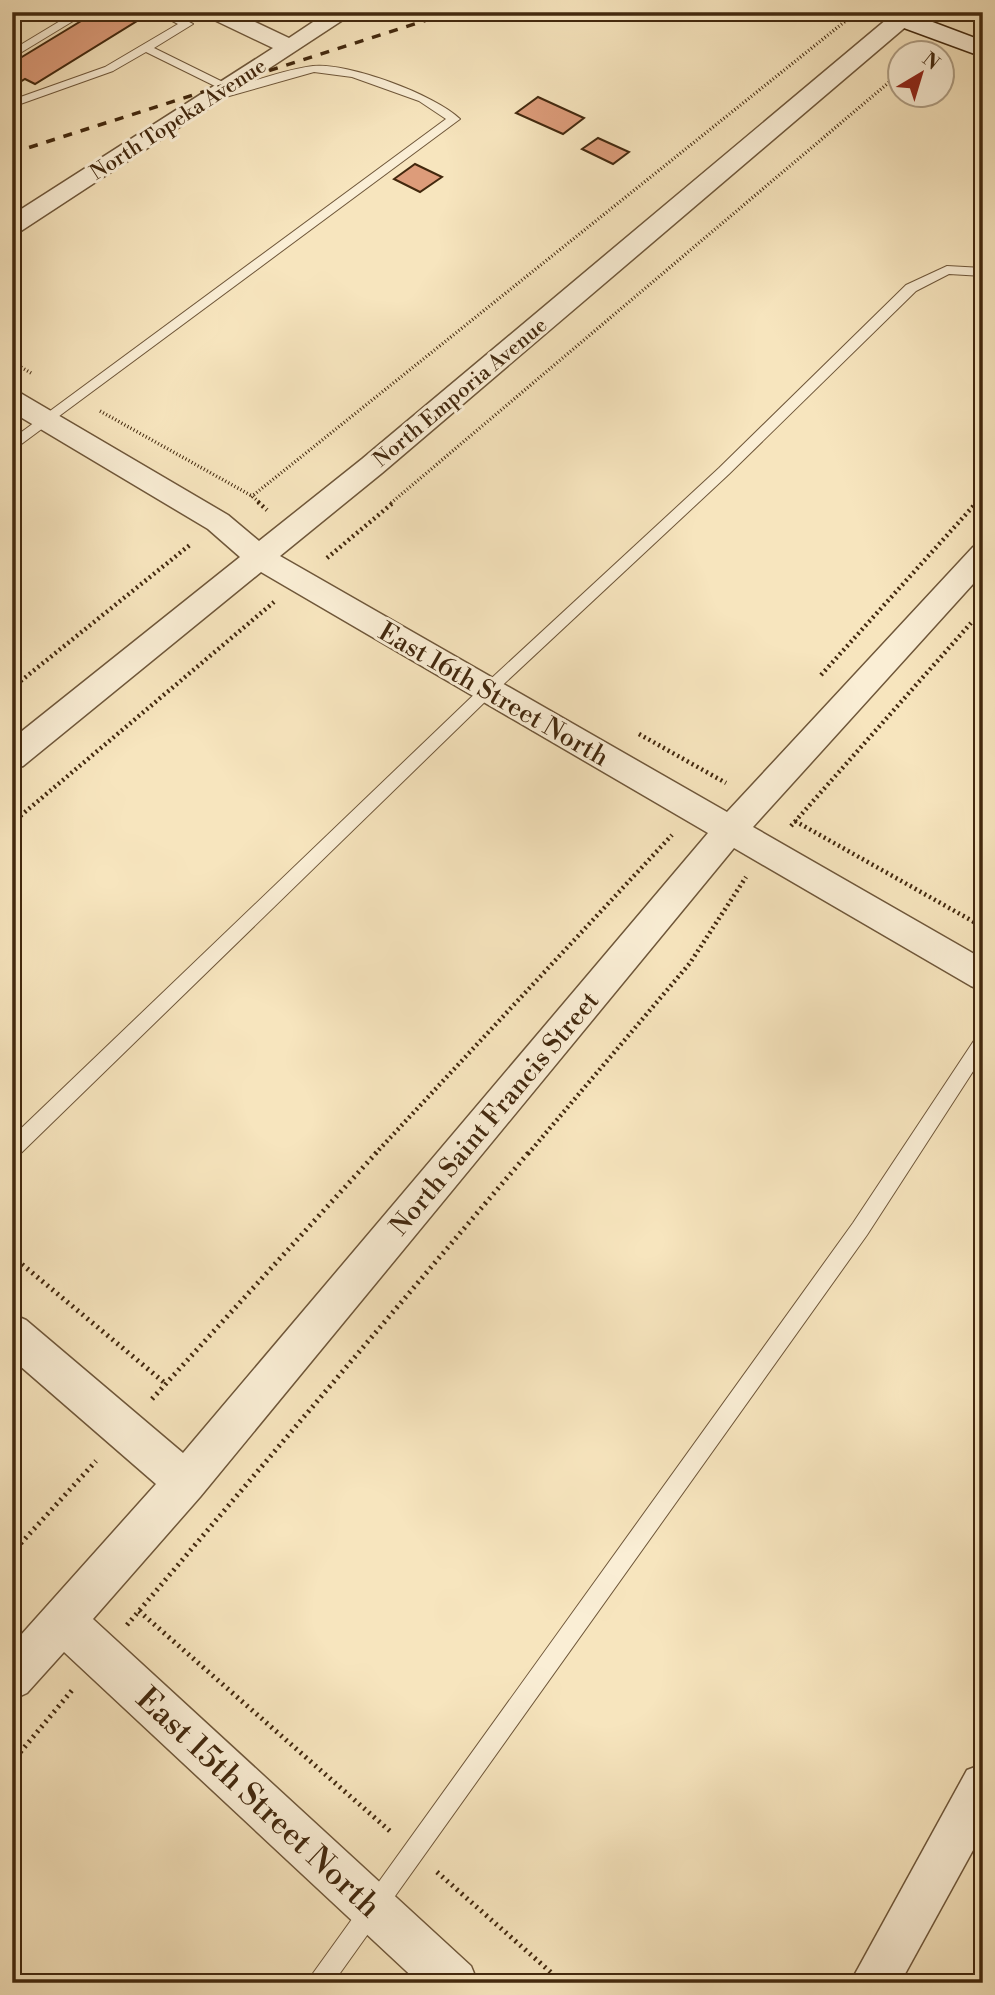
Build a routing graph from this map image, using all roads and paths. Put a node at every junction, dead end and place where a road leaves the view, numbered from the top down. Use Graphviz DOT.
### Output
graph roads {
  1 [pos="83,12"];
  2 [pos="160,12"];
  3 [pos="344,12"];
  4 [pos="234,15"];
  5 [pos="892,16"];
  6 [pos="848,19"];
  7 [pos="290,47"];
  8 [pos="146,48"];
  9 [pos="983,50"];
  10 [pos="12,55"];
  11 [pos="886,86"];
  12 [pos="222,92"];
  13 [pos="12,104"];
  14 [pos="12,226"];
  15 [pos="983,272"];
  16 [pos="12,400"];
  17 [pos="47,420"];
  18 [pos="12,446"];
  19 [pos="983,495"];
  20 [pos="218,522"];
  21 [pos="983,554"];
  22 [pos="260,558"];
  23 [pos="300,581"];
  24 [pos="974,619"];
  25 [pos="820,676"];
  26 [pos="12,688"];
  27 [pos="488,690"];
  28 [pos="12,757"];
  29 [pos="732,771"];
  30 [pos="695,811"];
  31 [pos="12,824"];
  32 [pos="729,831"];
  33 [pos="767,853"];
  34 [pos="983,976"];
  35 [pos="983,1041"];
  36 [pos="12,1149"];
  37 [pos="12,1255"];
  38 [pos="12,1333"];
  39 [pos="166,1384"];
  40 [pos="124,1429"];
  41 [pos="185,1482"];
  42 [pos="12,1553"];
  43 [pos="139,1611"];
  44 [pos="63,1621"];
  45 [pos="101,1656"];
  46 [pos="12,1678"];
  47 [pos="12,1762"];
  48 [pos="983,1786"];
  49 [pos="414,1852"];
  50 [pos="373,1908"];
  51 [pos="318,1983"];
  52 [pos="454,1983"];
  53 [pos="563,1983"];
  54 [pos="874,1983"];
  1 -- 10 [label="lane"];
  2 -- 8 [label="lane"];
  3 -- 7 [label="street, North Topeka Avenue"];
  4 -- 7 [label="street"];
  5 -- 9 [label="street"];
  5 -- 22 [label="street, North Emporia Avenue"];
  6 -- 20 [label="path"];
  7 -- 12 [label="street, North Topeka Avenue"];
  8 -- 12 [label="lane"];
  8 -- 13 [label="lane"];
  11 -- 23 [label="path"];
  12 -- 14 [label="street, North Topeka Avenue"];
  12 -- 17 [label="lane"];
  15 -- 27 [label="lane"];
  16 -- 17 [label="street, East 16th Street North"];
  17 -- 18 [label="lane"];
  17 -- 20 [label="street, East 16th Street North"];
  19 -- 25 [label="path"];
  20 -- 22 [label="street, East 16th Street North"];
  20 -- 26 [label="path"];
  21 -- 32 [label="street, North Saint Francis Street"];
  22 -- 23 [label="street, East 16th Street North"];
  22 -- 28 [label="street, North Emporia Avenue"];
  23 -- 27 [label="street, East 16th Street North"];
  23 -- 31 [label="path"];
  24 -- 33 [label="path"];
  27 -- 30 [label="street, East 16th Street North"];
  27 -- 36 [label="lane"];
  29 -- 30 [label="path"];
  30 -- 32 [label="street, East 16th Street North"];
  30 -- 39 [label="path"];
  32 -- 33 [label="street, East 16th Street North"];
  32 -- 41 [label="street, North Saint Francis Street"];
  33 -- 34 [label="street, East 16th Street North"];
  33 -- 43 [label="path"];
  35 -- 49 [label="lane"];
  37 -- 39 [label="path"];
  38 -- 40 [label="street"];
  39 -- 40 [label="path"];
  40 -- 41 [label="street"];
  40 -- 42 [label="path"];
  41 -- 44 [label="street, North Saint Francis Street"];
  43 -- 45 [label="path"];
  43 -- 49 [label="path"];
  44 -- 45 [label="street, East 15th Street North"];
  44 -- 46 [label="street, North Saint Francis Street"];
  45 -- 47 [label="path"];
  45 -- 50 [label="street, East 15th Street North"];
  48 -- 54 [label="street"];
  49 -- 50 [label="lane"];
  49 -- 53 [label="path"];
  50 -- 51 [label="lane"];
  50 -- 52 [label="street, East 15th Street North"];
}
